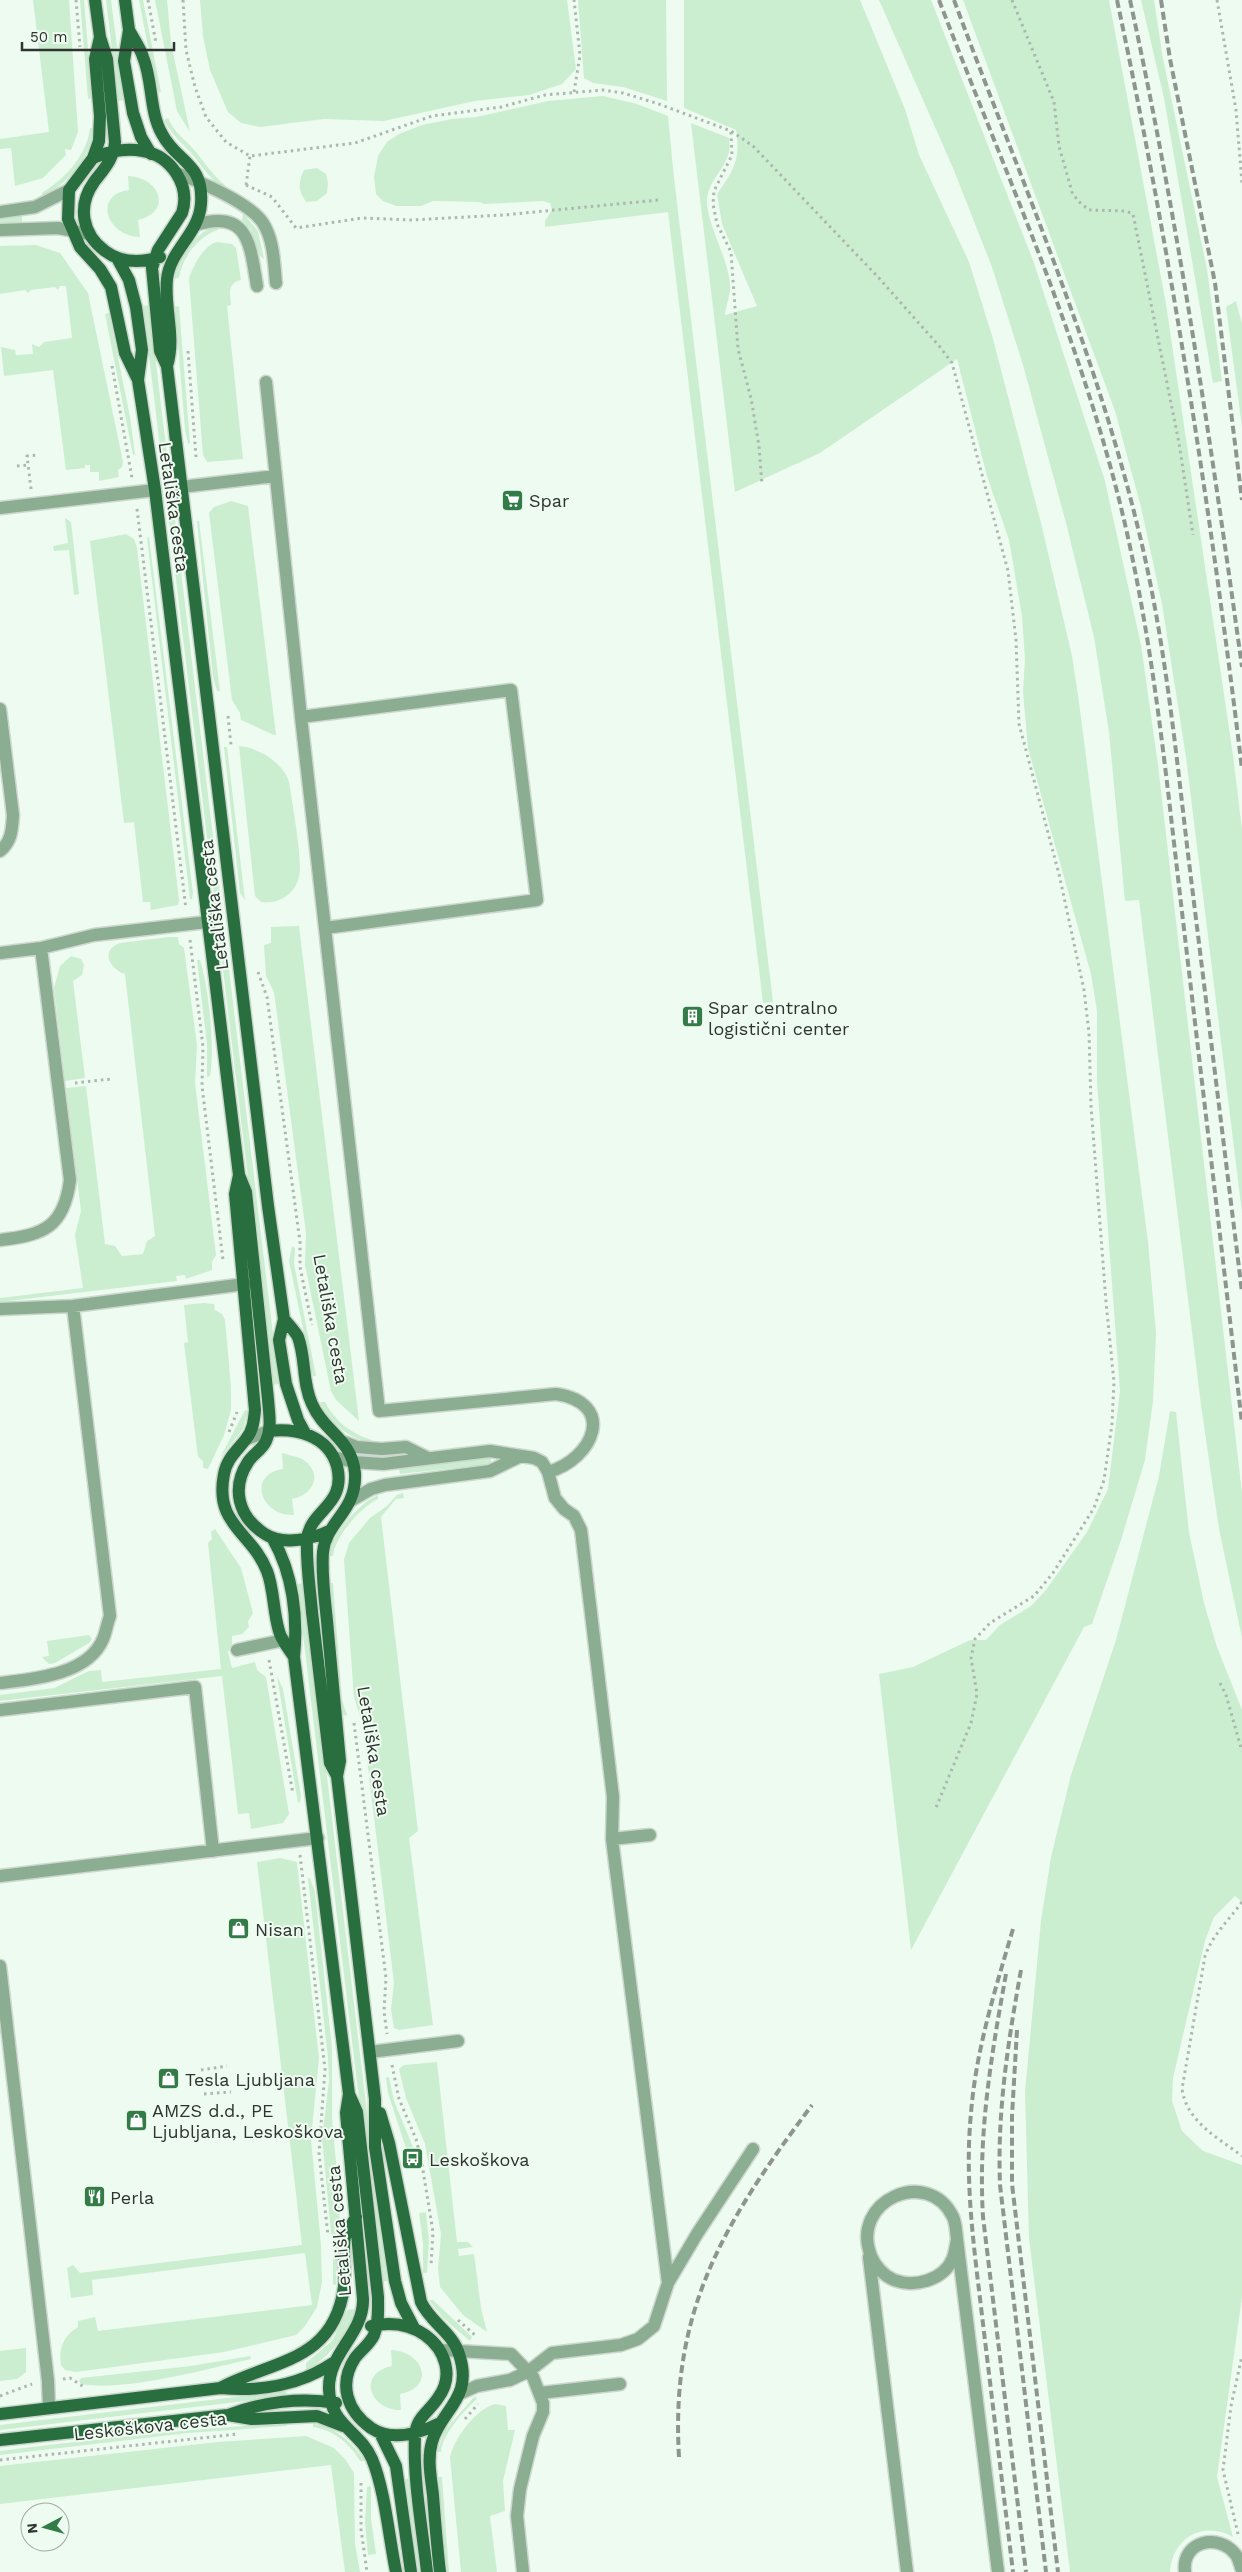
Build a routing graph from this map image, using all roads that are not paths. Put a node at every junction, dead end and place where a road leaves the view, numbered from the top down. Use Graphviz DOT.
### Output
graph roads {
  1 [pos="95,0"];
  2 [pos="124,0"];
  3 [pos="129,30"];
  4 [pos="100,38"];
  5 [pos="115,151"];
  6 [pos="151,154"];
  7 [pos="93,158"];
  8 [pos="177,173"];
  9 [pos="199,182"];
  10 [pos="69,190"];
  11 [pos="0,212"];
  12 [pos="196,225"];
  13 [pos="0,230"];
  14 [pos="71,230"];
  15 [pos="89,234"];
  16 [pos="178,249"];
  17 [pos="117,258"];
  18 [pos="153,260"];
  19 [pos="276,284"];
  20 [pos="257,286"];
  21 [pos="168,366"];
  22 [pos="138,380"];
  23 [pos="266,382"];
  24 [pos="275,476"];
  25 [pos="181,487"];
  26 [pos="155,490"];
  27 [pos="0,508"];
  28 [pos="0,709"];
  29 [pos="301,717"];
  30 [pos="0,851"];
  31 [pos="208,922"];
  32 [pos="325,928"];
  33 [pos="41,948"];
  34 [pos="0,953"];
  35 [pos="238,1175"];
  36 [pos="0,1240"];
  37 [pos="245,1284"];
  38 [pos="73,1306"];
  39 [pos="0,1309"];
  40 [pos="284,1319"];
  41 [pos="269,1431"];
  42 [pos="305,1433"];
  43 [pos="247,1438"];
  44 [pos="344,1442"];
  45 [pos="521,1456"];
  46 [pos="334,1457"];
  47 [pos="428,1458"];
  48 [pos="353,1462"];
  49 [pos="548,1472"];
  50 [pos="352,1500"];
  51 [pos="331,1530"];
  52 [pos="307,1538"];
  53 [pos="273,1539"];
  54 [pos="284,1640"];
  55 [pos="237,1650"];
  56 [pos="294,1657"];
  57 [pos="0,1683"];
  58 [pos="0,1710"];
  59 [pos="337,1776"];
  60 [pos="650,1835"];
  61 [pos="318,1838"];
  62 [pos="612,1839"];
  63 [pos="213,1850"];
  64 [pos="0,1876"];
  65 [pos="0,1966"];
  66 [pos="458,2041"];
  67 [pos="370,2052"];
  68 [pos="349,2094"];
  69 [pos="375,2099"];
  70 [pos="753,2149"];
  71 [pos="356,2217"];
  72 [pos="957,2239"];
  73 [pos="868,2248"];
  74 [pos="668,2283"];
  75 [pos="377,2325"];
  76 [pos="414,2328"];
  77 [pos="354,2332"];
  78 [pos="440,2350"];
  79 [pos="459,2353"];
  80 [pos="334,2363"];
  81 [pos="529,2371"];
  82 [pos="620,2384"];
  83 [pos="221,2388"];
  84 [pos="540,2393"];
  85 [pos="459,2394"];
  86 [pos="330,2402"];
  87 [pos="49,2408"];
  88 [pos="352,2410"];
  89 [pos="0,2414"];
  90 [pos="228,2414"];
  91 [pos="440,2424"];
  92 [pos="343,2426"];
  93 [pos="380,2433"];
  94 [pos="415,2434"];
  95 [pos="0,2440"];
  96 [pos="1242,2570"];
  97 [pos="396,2572"];
  98 [pos="411,2572"];
  99 [pos="427,2572"];
  100 [pos="440,2572"];
  101 [pos="523,2572"];
  102 [pos="907,2572"];
  103 [pos="998,2572"];
  104 [pos="1185,2572"];
  1 -- 4 [label="main road"];
  2 -- 3 [label="main road, Letališka cesta"];
  3 -- 6 [label="main road, Letališka cesta"];
  3 -- 9 [label="main road, Letališka cesta"];
  4 -- 5 [label="main road"];
  4 -- 7 [label="main road"];
  5 -- 6 [label="main road"];
  5 -- 7 [label="main road"];
  5 -- 15 [label="main road"];
  6 -- 8 [label="main road, Letališka cesta"];
  7 -- 10 [label="main road"];
  8 -- 9 [label="street"];
  8 -- 18 [label="main road"];
  9 -- 12 [label="main road, Letališka cesta"];
  9 -- 19 [label="street"];
  10 -- 11 [label="street"];
  10 -- 14 [label="main road, Letališka cesta"];
  12 -- 16 [label="main road, Letališka cesta"];
  12 -- 20 [label="street"];
  13 -- 14 [label="street"];
  14 -- 15 [label="street"];
  14 -- 22 [label="main road, Letališka cesta"];
  15 -- 17 [label="main road, Letališka cesta"];
  16 -- 18 [label="main road, Letališka cesta"];
  16 -- 21 [label="main road, Letališka cesta"];
  17 -- 18 [label="main road, Letališka cesta"];
  17 -- 22 [label="main road, Letališka cesta"];
  18 -- 21 [label="main road, Letališka cesta"];
  21 -- 25 [label="main road, Letališka cesta"];
  22 -- 26 [label="main road, Letališka cesta"];
  23 -- 24 [label="street"];
  24 -- 25 [label="street, Letališka cesta"];
  24 -- 29 [label="street"];
  25 -- 40 [label="main road, Letališka cesta"];
  26 -- 27 [label="street"];
  26 -- 31 [label="main road, Letališka cesta"];
  28 -- 30 [label="street"];
  29 -- 32 [label="street"];
  29 -- 32 [label="street"];
  31 -- 33 [label="street"];
  31 -- 35 [label="main road, Letališka cesta"];
  32 -- 49 [label="street"];
  33 -- 34 [label="street"];
  33 -- 36 [label="street"];
  35 -- 37 [label="main road, Letališka cesta"];
  35 -- 41 [label="main road, Letališka cesta"];
  37 -- 38 [label="street"];
  37 -- 43 [label="main road, Letališka cesta"];
  38 -- 39 [label="street"];
  38 -- 57 [label="street"];
  40 -- 42 [label="main road, Letališka cesta"];
  40 -- 44 [label="main road, Letališka cesta"];
  41 -- 42 [label="main road"];
  41 -- 43 [label="street"];
  41 -- 53 [label="main road, Letališka cesta"];
  42 -- 46 [label="main road"];
  43 -- 54 [label="main road, Letališka cesta"];
  44 -- 47 [label="street"];
  44 -- 48 [label="main road, Letališka cesta"];
  45 -- 47 [label="street"];
  45 -- 49 [label="street"];
  45 -- 50 [label="street"];
  46 -- 48 [label="street"];
  46 -- 52 [label="main road"];
  47 -- 48 [label="street"];
  48 -- 50 [label="main road, Letališka cesta"];
  49 -- 62 [label="street"];
  50 -- 51 [label="main road, Letališka cesta"];
  51 -- 52 [label="main road"];
  51 -- 59 [label="main road, Letališka cesta"];
  52 -- 53 [label="main road"];
  52 -- 59 [label="main road, Letališka cesta"];
  53 -- 56 [label="main road, Letališka cesta"];
  54 -- 55 [label="street"];
  54 -- 56 [label="main road, Letališka cesta"];
  56 -- 61 [label="main road, Letališka cesta"];
  58 -- 63 [label="street"];
  59 -- 67 [label="main road, Letališka cesta"];
  60 -- 62 [label="street"];
  61 -- 63 [label="street"];
  61 -- 68 [label="main road, Letališka cesta"];
  62 -- 74 [label="street"];
  63 -- 64 [label="street"];
  65 -- 87 [label="street"];
  66 -- 67 [label="street"];
  67 -- 69 [label="main road, Letališka cesta"];
  68 -- 71 [label="main road, Letališka cesta"];
  68 -- 75 [label="main road, Letališka cesta"];
  69 -- 76 [label="main road, Letališka cesta"];
  69 -- 79 [label="main road, Letališka cesta"];
  70 -- 74 [label="street"];
  71 -- 77 [label="main road, Letališka cesta"];
  71 -- 83 [label="main road, Leskoškova cesta"];
  72 -- 73 [label="street"];
  72 -- 73 [label="street"];
  72 -- 103 [label="street"];
  73 -- 102 [label="street"];
  74 -- 81 [label="street"];
  75 -- 76 [label="main road"];
  75 -- 77 [label="main road"];
  75 -- 88 [label="main road, Letališka cesta"];
  76 -- 78 [label="main road, Letališka cesta"];
  77 -- 80 [label="main road, Letališka cesta"];
  78 -- 79 [label="street"];
  78 -- 94 [label="main road"];
  79 -- 81 [label="street"];
  79 -- 85 [label="main road"];
  80 -- 83 [label="main road, Leskoškova cesta"];
  80 -- 86 [label="main road, Letališka cesta"];
  81 -- 84 [label="street"];
  81 -- 85 [label="street"];
  82 -- 84 [label="street"];
  83 -- 87 [label="main road, Leskoškova cesta"];
  84 -- 101 [label="street"];
  85 -- 91 [label="main road"];
  86 -- 88 [label="main road, Leskoškova cesta"];
  86 -- 90 [label="main road, Leskoškova cesta"];
  86 -- 92 [label="main road, Letališka cesta"];
  87 -- 89 [label="main road, Leskoškova cesta"];
  88 -- 93 [label="main road"];
  90 -- 92 [label="main road, Leskoškova cesta"];
  90 -- 95 [label="main road, Leskoškova cesta"];
  91 -- 94 [label="main road"];
  91 -- 100 [label="main road"];
  92 -- 97 [label="main road, Letališka cesta"];
  93 -- 94 [label="main road"];
  93 -- 98 [label="main road"];
  94 -- 99 [label="main road"];
  96 -- 104 [label="street"];
}
